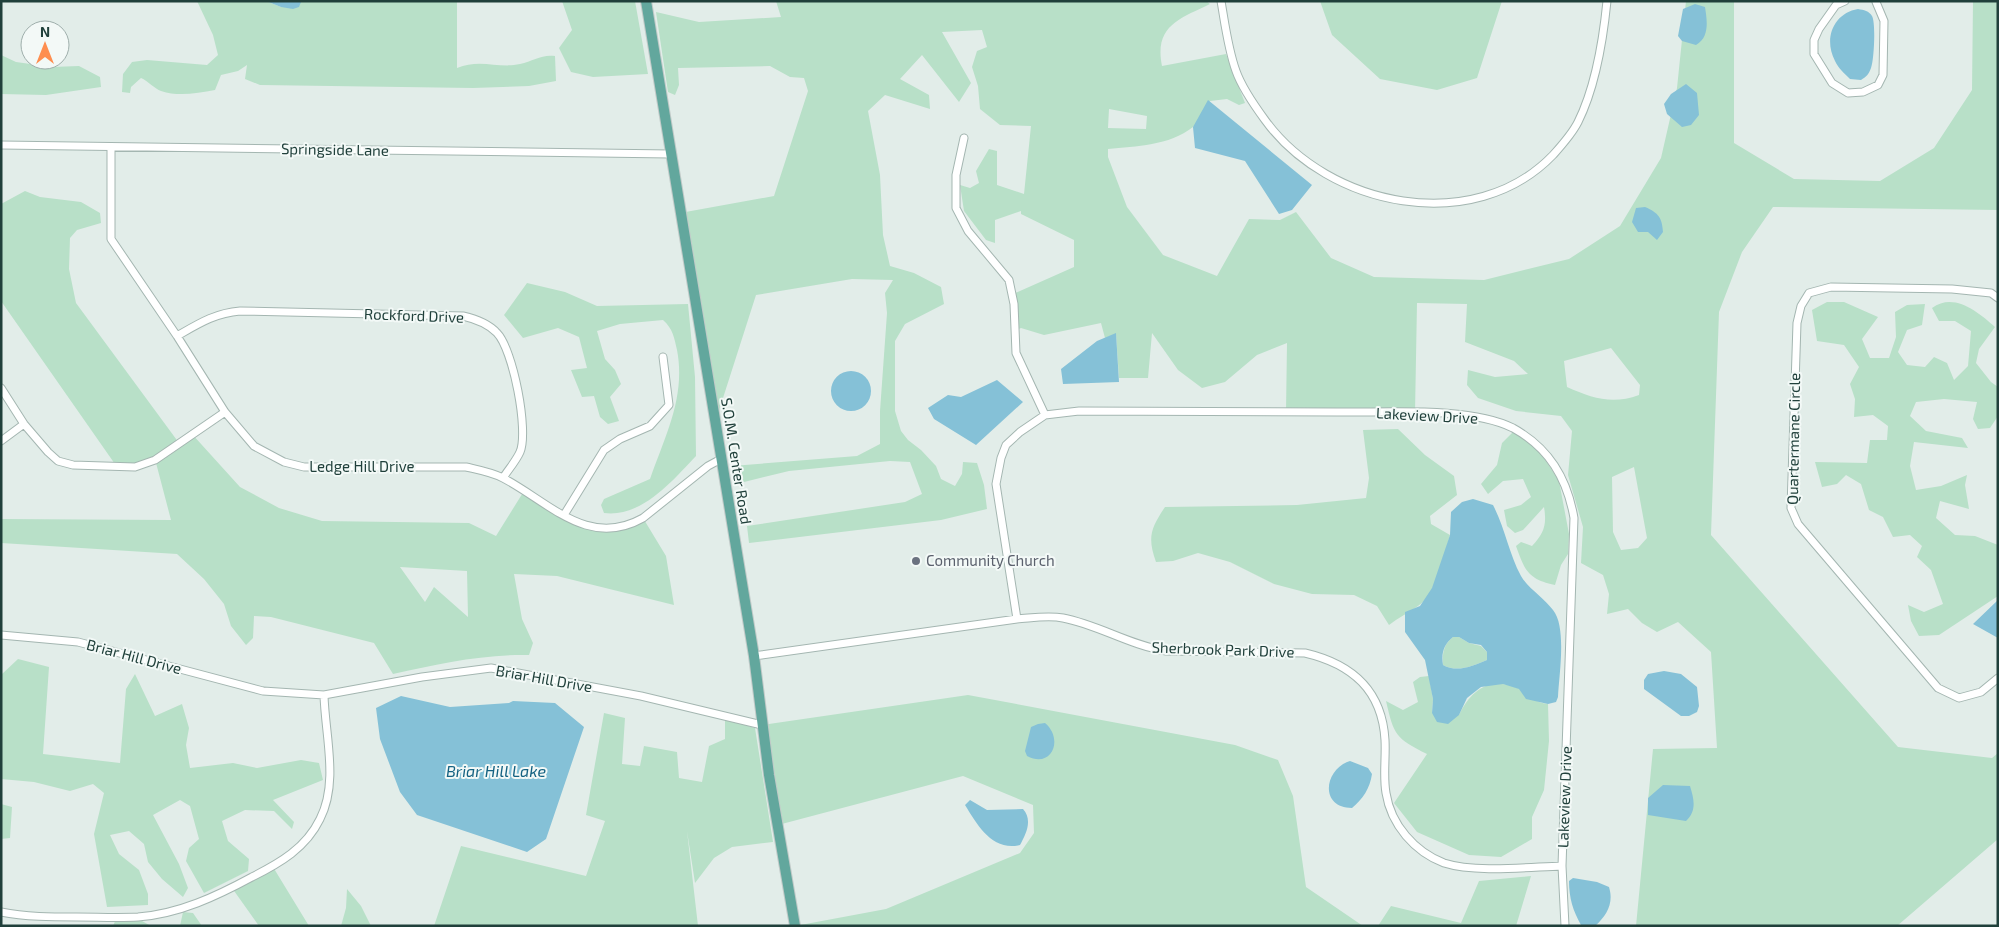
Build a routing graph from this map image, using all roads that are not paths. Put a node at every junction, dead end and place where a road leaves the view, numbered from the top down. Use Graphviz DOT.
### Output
graph roads {
  1 [pos="646,1"];
  2 [pos="1221,1"];
  3 [pos="1607,1"];
  4 [pos="1845,1"];
  5 [pos="1874,2"];
  6 [pos="964,138"];
  7 [pos="1,146"];
  8 [pos="111,147"];
  9 [pos="670,154"];
  10 [pos="1998,298"];
  11 [pos="177,336"];
  12 [pos="664,357"];
  13 [pos="1,388"];
  14 [pos="225,412"];
  15 [pos="1045,415"];
  16 [pos="24,424"];
  17 [pos="1,441"];
  18 [pos="721,459"];
  19 [pos="503,478"];
  20 [pos="564,515"];
  21 [pos="1017,619"];
  22 [pos="1,635"];
  23 [pos="754,656"];
  24 [pos="1998,678"];
  25 [pos="324,695"];
  26 [pos="762,725"];
  27 [pos="1562,866"];
  28 [pos="1,912"];
  29 [pos="49,917"];
  30 [pos="50,926"];
  31 [pos="795,926"];
  32 [pos="1565,926"];
  1 -- 9 [label="main road, S.O.M. Center Road"];
  2 -- 3 [label="street"];
  4 -- 5 [label="street"];
  6 -- 15 [label="street"];
  7 -- 8 [label="street, Springside Lane"];
  8 -- 9 [label="street, Springside Lane"];
  8 -- 11 [label="street, Ledge Hill Drive"];
  9 -- 18 [label="main road, S.O.M. Center Road"];
  10 -- 24 [label="street, Quartermane Circle"];
  11 -- 14 [label="street, Ledge Hill Drive"];
  11 -- 19 [label="street, Rockford Drive"];
  12 -- 20 [label="street"];
  13 -- 16 [label="street"];
  14 -- 16 [label="street"];
  14 -- 19 [label="street, Ledge Hill Drive"];
  15 -- 21 [label="street, Lakeview Drive"];
  15 -- 27 [label="street, Lakeview Drive"];
  16 -- 17 [label="street"];
  18 -- 20 [label="street, Ledge Hill Drive"];
  18 -- 23 [label="main road, S.O.M. Center Road"];
  19 -- 20 [label="street, Ledge Hill Drive"];
  21 -- 23 [label="street, Sherbrook Park Drive"];
  21 -- 27 [label="street, Sherbrook Park Drive"];
  22 -- 25 [label="street, Briar Hill Drive"];
  23 -- 26 [label="main road, S.O.M. Center Road"];
  25 -- 26 [label="street, Briar Hill Drive"];
  25 -- 29 [label="street"];
  26 -- 31 [label="main road, S.O.M. Center Road"];
  27 -- 32 [label="street, Lakeview Drive"];
  28 -- 29 [label="street"];
  29 -- 30 [label="street"];
}
